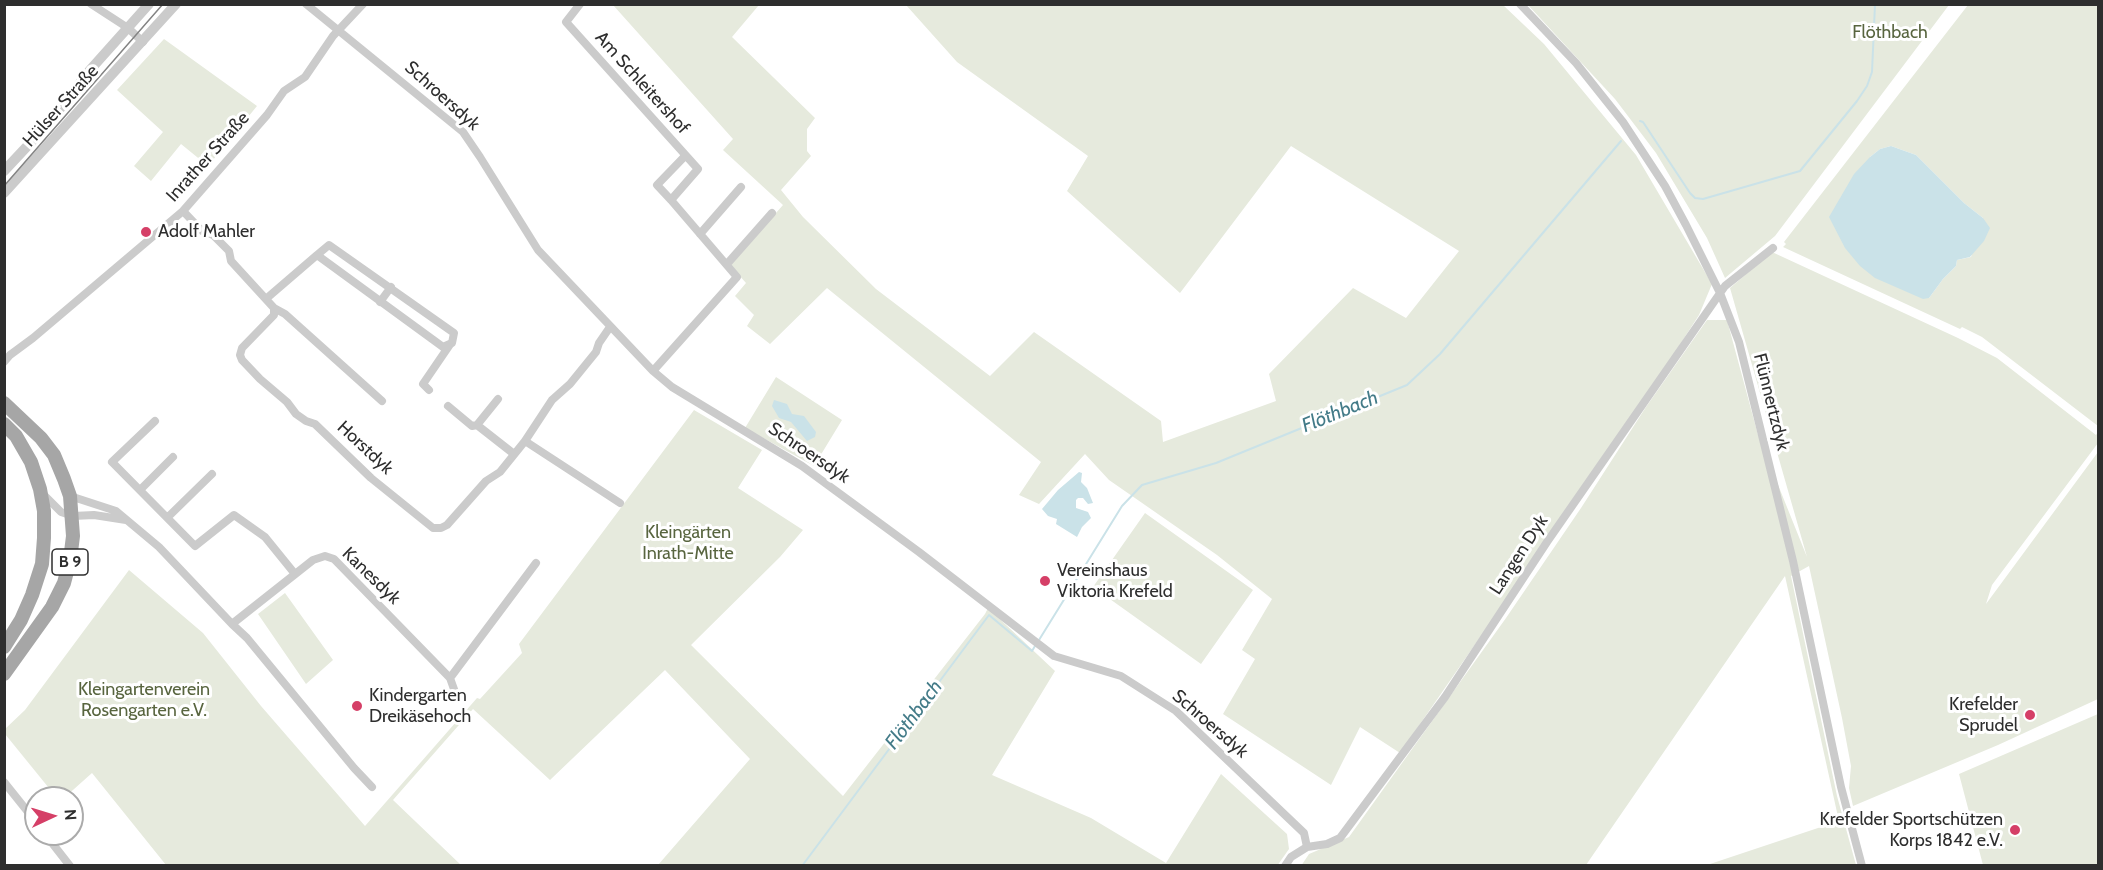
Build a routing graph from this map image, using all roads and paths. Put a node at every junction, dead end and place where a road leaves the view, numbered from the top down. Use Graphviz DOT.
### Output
graph roads {
  1 [pos="91,4"];
  2 [pos="149,4"];
  3 [pos="176,4"];
  4 [pos="306,4"];
  5 [pos="363,4"];
  6 [pos="580,4"];
  7 [pos="1520,4"];
  8 [pos="128,28"];
  9 [pos="339,30"];
  10 [pos="143,42"];
  11 [pos="685,156"];
  12 [pos="4,171"];
  13 [pos="741,187"];
  14 [pos="4,193"];
  15 [pos="671,201"];
  16 [pos="183,211"];
  17 [pos="772,213"];
  18 [pos="700,234"];
  19 [pos="1773,248"];
  20 [pos="317,255"];
  21 [pos="727,264"];
  22 [pos="391,287"];
  23 [pos="1720,293"];
  24 [pos="267,298"];
  25 [pos="380,302"];
  26 [pos="274,308"];
  27 [pos="610,327"];
  28 [pos="452,343"];
  29 [pos="4,362"];
  30 [pos="653,371"];
  31 [pos="429,390"];
  32 [pos="498,399"];
  33 [pos="382,401"];
  34 [pos="4,403"];
  35 [pos="448,406"];
  36 [pos="155,421"];
  37 [pos="4,424"];
  38 [pos="477,425"];
  39 [pos="525,441"];
  40 [pos="514,454"];
  41 [pos="173,457"];
  42 [pos="212,474"];
  43 [pos="40,489"];
  44 [pos="140,490"];
  45 [pos="70,496"];
  46 [pos="620,503"];
  47 [pos="73,516"];
  48 [pos="168,517"];
  49 [pos="127,520"];
  50 [pos="536,563"];
  51 [pos="295,574"];
  52 [pos="232,624"];
  53 [pos="4,647"];
  54 [pos="4,674"];
  55 [pos="450,678"];
  56 [pos="455,692"];
  57 [pos="4,782"];
  58 [pos="372,787"];
  59 [pos="24,807"];
  60 [pos="54,846"];
  61 [pos="1307,847"];
  62 [pos="70,866"];
  63 [pos="1285,866"];
  64 [pos="1862,866"];
  1 -- 8 [label="street"];
  2 -- 8 [label="street, Hülser Straße"];
  3 -- 10 [label="street, Hülser Straße"];
  4 -- 9 [label="street"];
  5 -- 9 [label="street, Inrather Straße"];
  6 -- 11 [label="street, Am Schleitershof"];
  7 -- 23 [label="street, Flünnertzdyk"];
  8 -- 10 [label="street"];
  8 -- 12 [label="street, Hülser Straße"];
  9 -- 16 [label="street, Inrather Straße"];
  9 -- 27 [label="street, Schroersdyk"];
  10 -- 14 [label="street, Hülser Straße"];
  11 -- 15 [label="street, Am Schleitershof"];
  11 -- 15 [label="street, Am Schleitershof"];
  13 -- 18 [label="street"];
  15 -- 18 [label="street, Am Schleitershof"];
  16 -- 24 [label="street"];
  16 -- 29 [label="street, Inrather Straße"];
  17 -- 21 [label="street"];
  18 -- 21 [label="street, Am Schleitershof"];
  19 -- 23 [label="street, Langen Dyk"];
  20 -- 22 [label="street"];
  20 -- 24 [label="street"];
  20 -- 25 [label="street"];
  21 -- 30 [label="street"];
  22 -- 25 [label="street"];
  22 -- 28 [label="street"];
  23 -- 61 [label="street, Langen Dyk"];
  23 -- 64 [label="street, Flünnertzdyk"];
  24 -- 26 [label="street"];
  25 -- 28 [label="street"];
  26 -- 33 [label="street"];
  26 -- 40 [label="street, Horstdyk"];
  27 -- 30 [label="street, Schroersdyk"];
  27 -- 39 [label="street, Horstdyk"];
  28 -- 31 [label="street"];
  30 -- 61 [label="street, Schroersdyk"];
  32 -- 38 [label="street"];
  34 -- 45 [label="main road, B 9"];
  35 -- 38 [label="street"];
  36 -- 44 [label="street"];
  37 -- 43 [label="main road, B 9"];
  38 -- 40 [label="street"];
  39 -- 40 [label="street, Horstdyk"];
  39 -- 46 [label="street"];
  41 -- 44 [label="street"];
  42 -- 48 [label="street"];
  43 -- 47 [label="street"];
  43 -- 53 [label="main road, B 9"];
  44 -- 48 [label="street"];
  45 -- 47 [label="main road, B 9"];
  45 -- 49 [label="street"];
  47 -- 49 [label="street"];
  47 -- 54 [label="main road, B 9"];
  48 -- 51 [label="street"];
  49 -- 52 [label="street"];
  50 -- 55 [label="street"];
  51 -- 52 [label="street, Kanesdyk"];
  51 -- 55 [label="street, Kanesdyk"];
  52 -- 58 [label="street"];
  55 -- 56 [label="street, Kanesdyk"];
  57 -- 59 [label="street"];
  60 -- 62 [label="street"];
  61 -- 63 [label="street, Langen Dyk"];
}
